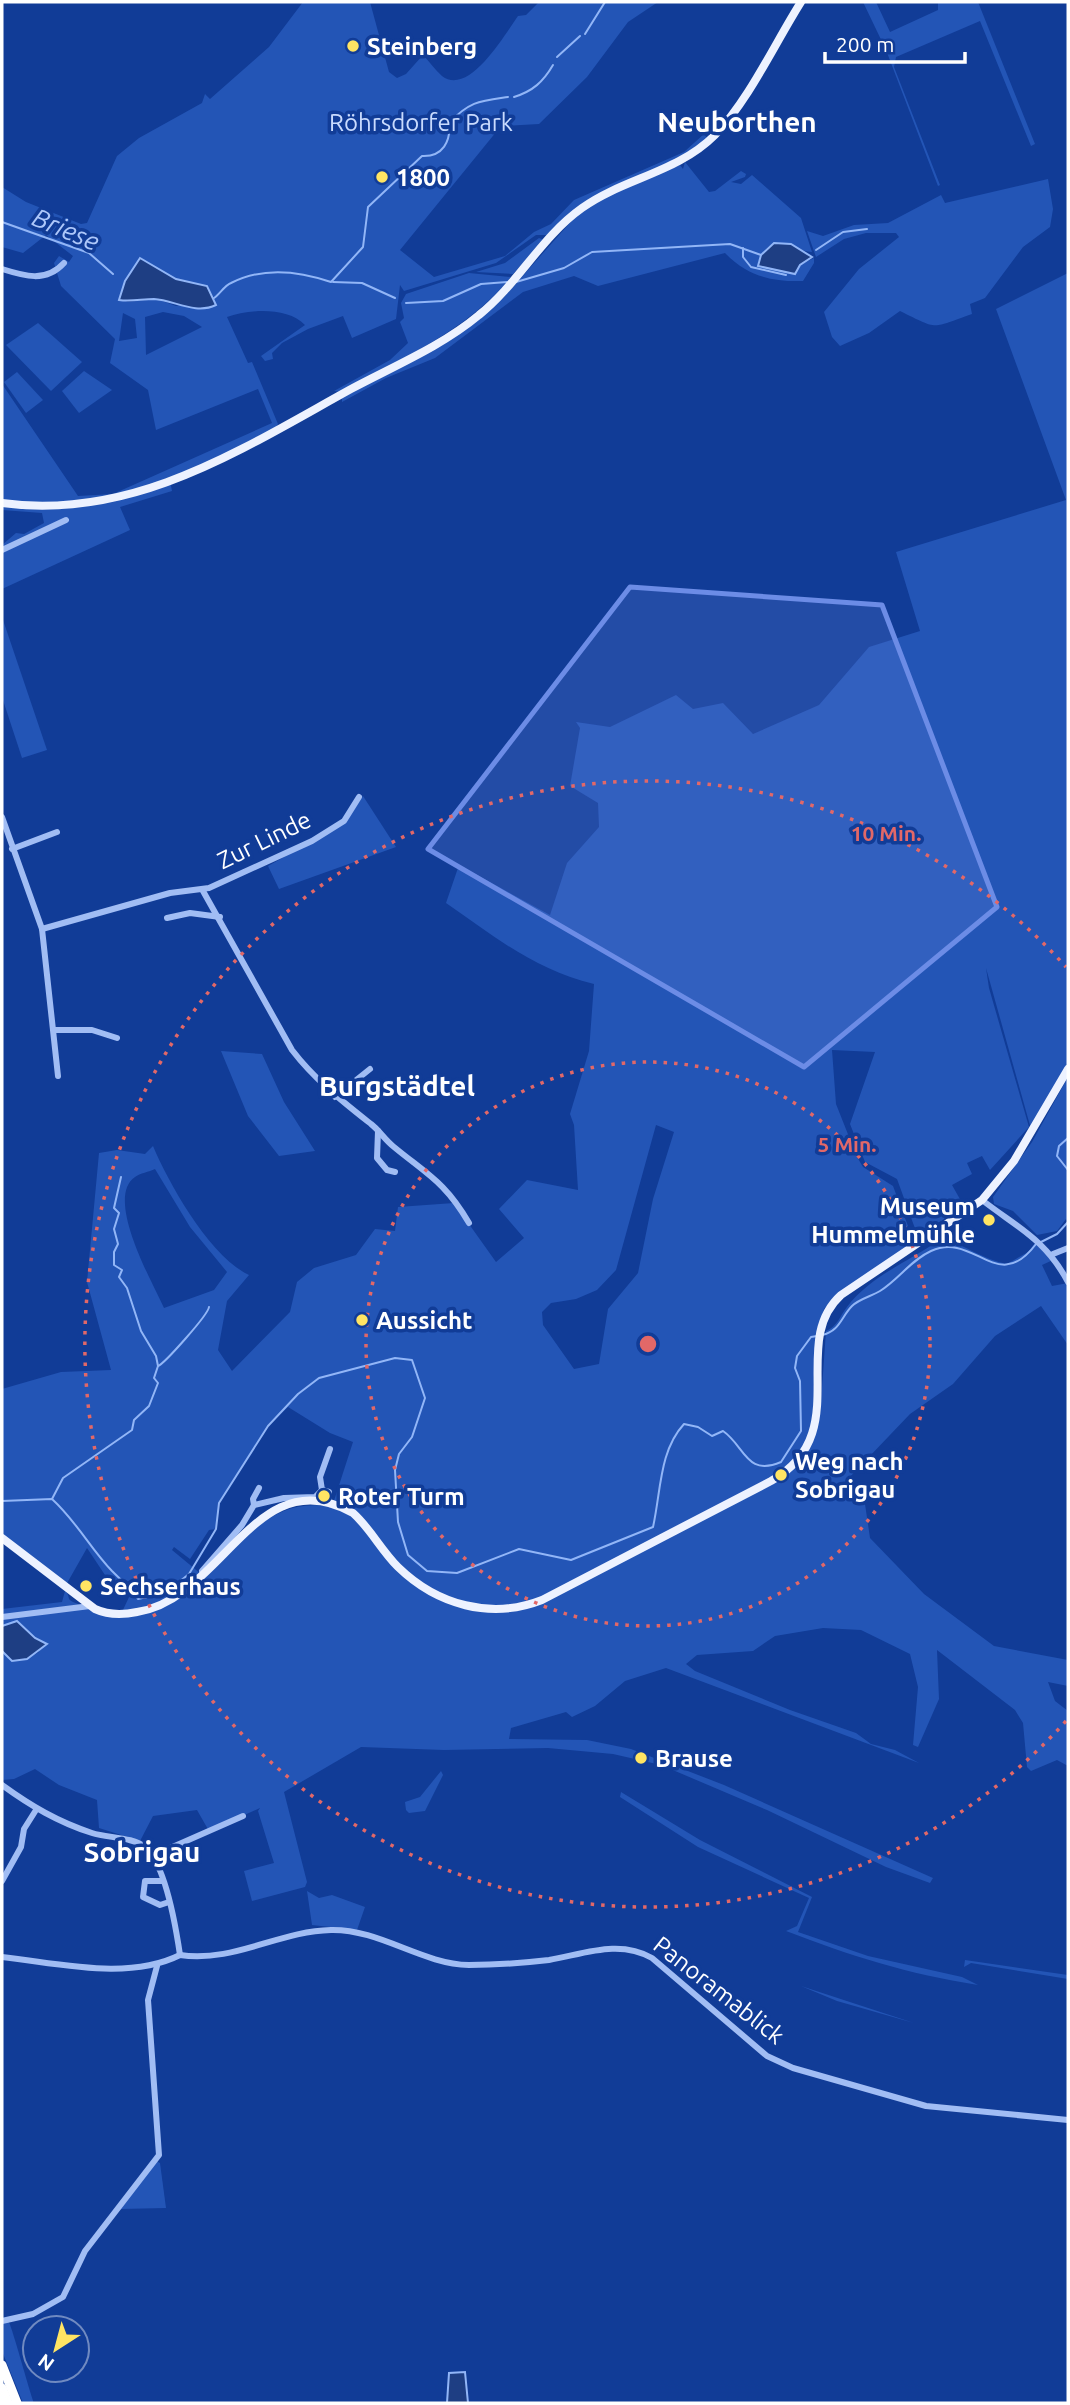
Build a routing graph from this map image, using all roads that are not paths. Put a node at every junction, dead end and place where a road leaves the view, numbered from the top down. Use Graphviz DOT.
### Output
graph roads {
  1 [pos="801,2"];
  2 [pos="64,263"];
  3 [pos="2,269"];
  4 [pos="2,503"];
  5 [pos="66,520"];
  6 [pos="2,550"];
  7 [pos="359,797"];
  8 [pos="2,817"];
  9 [pos="57,832"];
  10 [pos="12,849"];
  11 [pos="203,891"];
  12 [pos="220,916"];
  13 [pos="167,919"];
  14 [pos="42,929"];
  15 [pos="54,1030"];
  16 [pos="117,1038"];
  17 [pos="370,1069"];
  18 [pos="1068,1069"];
  19 [pos="58,1076"];
  20 [pos="335,1097"];
  21 [pos="376,1129"];
  22 [pos="395,1172"];
  23 [pos="982,1200"];
  24 [pos="469,1223"];
  25 [pos="1068,1248"];
  26 [pos="1053,1254"];
  27 [pos="1068,1282"];
  28 [pos="330,1449"];
  29 [pos="259,1488"];
  30 [pos="322,1490"];
  31 [pos="328,1503"];
  32 [pos="254,1505"];
  33 [pos="2,1538"];
  34 [pos="205,1574"];
  35 [pos="90,1606"];
  36 [pos="2,1617"];
  37 [pos="2,1785"];
  38 [pos="36,1810"];
  39 [pos="243,1815"];
  40 [pos="152,1856"];
  41 [pos="2,1881"];
  42 [pos="162,1881"];
  43 [pos="169,1902"];
  44 [pos="180,1955"];
  45 [pos="2,1957"];
  46 [pos="157,1966"];
  47 [pos="1068,2120"];
  48 [pos="3,2321"];
  49 [pos="2,2365"];
  50 [pos="2,2388"];
  51 [pos="8,2403"];
  52 [pos="17,2403"];
  1 -- 4 [label="main road"];
  2 -- 3 [label="street"];
  5 -- 6 [label="street"];
  7 -- 11 [label="street, Zur Linde"];
  8 -- 10 [label="street"];
  9 -- 10 [label="street"];
  10 -- 14 [label="street"];
  11 -- 12 [label="street, Zur Linde"];
  11 -- 14 [label="street"];
  12 -- 13 [label="street"];
  12 -- 20 [label="street, Zur Linde"];
  14 -- 15 [label="street"];
  15 -- 16 [label="street"];
  15 -- 19 [label="street"];
  17 -- 20 [label="street"];
  18 -- 23 [label="main road"];
  20 -- 21 [label="street, Zur Linde"];
  21 -- 22 [label="street"];
  21 -- 24 [label="street, Zur Linde"];
  23 -- 26 [label="street"];
  23 -- 31 [label="main road"];
  25 -- 26 [label="street"];
  26 -- 27 [label="street"];
  28 -- 30 [label="street"];
  29 -- 32 [label="street"];
  30 -- 31 [label="street"];
  30 -- 32 [label="street"];
  31 -- 34 [label="main road"];
  32 -- 34 [label="street"];
  33 -- 35 [label="main road"];
  34 -- 35 [label="main road"];
  35 -- 36 [label="street"];
  37 -- 38 [label="street"];
  38 -- 40 [label="street"];
  38 -- 41 [label="street"];
  39 -- 40 [label="street"];
  40 -- 42 [label="street"];
  42 -- 43 [label="street"];
  42 -- 43 [label="street"];
  43 -- 44 [label="street"];
  44 -- 46 [label="street"];
  44 -- 47 [label="street, Panoramablick"];
  45 -- 46 [label="street"];
  46 -- 48 [label="street"];
  49 -- 52 [label="highway"];
  50 -- 51 [label="highway"];
}
